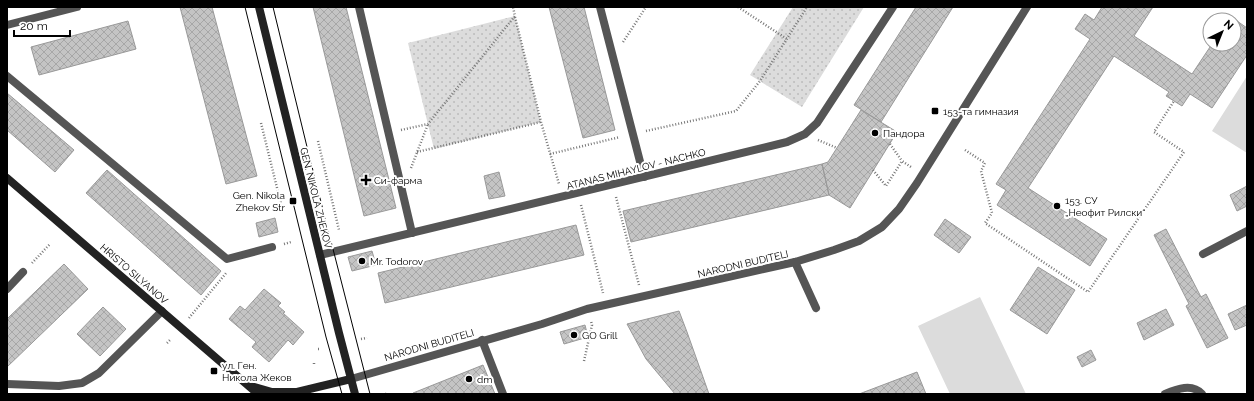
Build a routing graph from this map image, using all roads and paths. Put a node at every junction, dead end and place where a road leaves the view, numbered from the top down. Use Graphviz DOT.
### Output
graph roads {
  1 [pos="77,7"];
  2 [pos="259,7"];
  3 [pos="359,7"];
  4 [pos="513,7"];
  5 [pos="600,7"];
  6 [pos="646,7"];
  7 [pos="738,7"];
  8 [pos="807,7"];
  9 [pos="893,7"];
  10 [pos="1027,7"];
  11 [pos="515,16"];
  12 [pos="7,25"];
  13 [pos="787,39"];
  14 [pos="613,56"];
  15 [pos="7,76"];
  16 [pos="1174,101"];
  17 [pos="542,122"];
  18 [pos="261,123"];
  19 [pos="428,124"];
  20 [pos="388,132"];
  21 [pos="632,134"];
  22 [pos="805,134"];
  23 [pos="318,141"];
  24 [pos="890,144"];
  25 [pos="837,148"];
  26 [pos="965,150"];
  27 [pos="417,152"];
  28 [pos="550,154"];
  29 [pos="902,161"];
  30 [pos="874,170"];
  31 [pos="922,174"];
  32 [pos="644,177"];
  33 [pos="7,178"];
  34 [pos="613,184"];
  35 [pos="403,192"];
  36 [pos="578,193"];
  37 [pos="562,197"];
  38 [pos="282,208"];
  39 [pos="339,230"];
  40 [pos="1247,230"];
  41 [pos="412,233"];
  42 [pos="50,244"];
  43 [pos="272,247"];
  44 [pos="1203,254"];
  45 [pos="242,255"];
  46 [pos="320,255"];
  47 [pos="795,262"];
  48 [pos="23,272"];
  49 [pos="7,289"];
  50 [pos="642,297"];
  51 [pos="606,305"];
  52 [pos="816,308"];
  53 [pos="587,309"];
  54 [pos="162,311"];
  55 [pos="189,318"];
  56 [pos="367,338"];
  57 [pos="171,339"];
  58 [pos="361,339"];
  59 [pos="482,340"];
  60 [pos="167,343"];
  61 [pos="584,361"];
  62 [pos="351,379"];
  63 [pos="7,384"];
  64 [pos="248,385"];
  65 [pos="258,394"];
  66 [pos="355,394"];
  67 [pos="503,394"];
  68 [pos="1165,394"];
  69 [pos="1202,394"];
  1 -- 12 [label="street"];
  2 -- 46 [label="street, GEN. NIKOLA ZHEKOV"];
  3 -- 20 [label="street"];
  4 -- 11 [label="path"];
  5 -- 14 [label="street"];
  6 -- 14 [label="path"];
  7 -- 13 [label="path"];
  8 -- 13 [label="path"];
  9 -- 22 [label="street, ATANAS MIHAYLOV - NACHKO"];
  10 -- 31 [label="street, NARODNI BUDITELI"];
  11 -- 17 [label="path"];
  11 -- 19 [label="path"];
  13 -- 21 [label="path"];
  14 -- 21 [label="street"];
  15 -- 45 [label="street"];
  16 -- 26 [label="path"];
  17 -- 27 [label="path"];
  17 -- 28 [label="path"];
  18 -- 38 [label="path"];
  19 -- 20 [label="path"];
  19 -- 27 [label="path"];
  20 -- 35 [label="street"];
  21 -- 28 [label="path"];
  21 -- 32 [label="street"];
  22 -- 25 [label="path"];
  22 -- 32 [label="street, ATANAS MIHAYLOV - NACHKO"];
  23 -- 39 [label="path"];
  24 -- 29 [label="path"];
  27 -- 35 [label="path"];
  28 -- 37 [label="path"];
  29 -- 30 [label="path"];
  29 -- 31 [label="path"];
  31 -- 47 [label="street, NARODNI BUDITELI"];
  32 -- 34 [label="street, ATANAS MIHAYLOV - NACHKO"];
  33 -- 54 [label="street, HRISTO SILYANOV"];
  34 -- 36 [label="street, ATANAS MIHAYLOV - NACHKO"];
  34 -- 50 [label="path"];
  35 -- 41 [label="street"];
  36 -- 37 [label="street, ATANAS MIHAYLOV - NACHKO"];
  36 -- 51 [label="path"];
  37 -- 41 [label="street, ATANAS MIHAYLOV - NACHKO"];
  40 -- 44 [label="street"];
  41 -- 46 [label="street, ATANAS MIHAYLOV - NACHKO"];
  42 -- 48 [label="path"];
  43 -- 45 [label="street"];
  45 -- 55 [label="path"];
  46 -- 62 [label="street, GEN. NIKOLA ZHEKOV"];
  47 -- 50 [label="street, NARODNI BUDITELI"];
  47 -- 52 [label="street"];
  48 -- 49 [label="street"];
  50 -- 51 [label="street, NARODNI BUDITELI"];
  51 -- 53 [label="street, NARODNI BUDITELI"];
  53 -- 59 [label="street, NARODNI BUDITELI"];
  53 -- 61 [label="path"];
  54 -- 63 [label="street"];
  54 -- 64 [label="street, HRISTO SILYANOV"];
  56 -- 58 [label="path"];
  57 -- 60 [label="path"];
  59 -- 62 [label="street, NARODNI BUDITELI"];
  59 -- 67 [label="street"];
  62 -- 64 [label="street"];
  62 -- 66 [label="street, GEN. NIKOLA ZHEKOV"];
  64 -- 65 [label="street, HRISTO SILYANOV"];
  68 -- 69 [label="street"];
}
